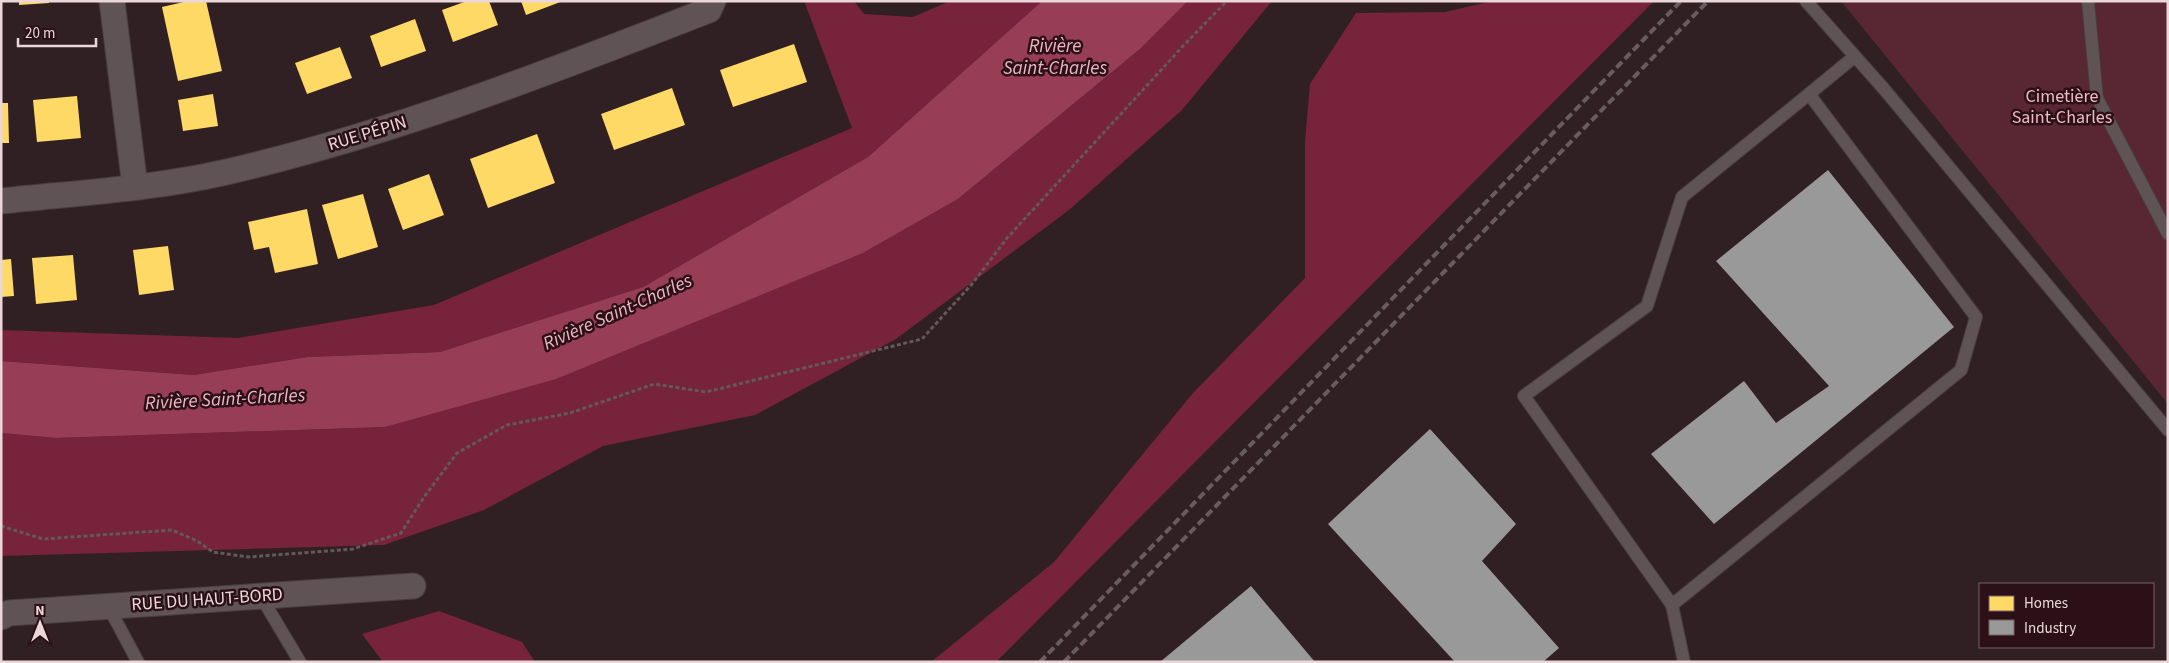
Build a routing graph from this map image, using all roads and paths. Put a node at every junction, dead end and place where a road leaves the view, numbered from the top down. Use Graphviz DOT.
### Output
graph roads {
  1 [pos="112,1"];
  2 [pos="714,1"];
  3 [pos="1227,1"];
  4 [pos="1806,1"];
  5 [pos="2088,1"];
  6 [pos="1854,57"];
  7 [pos="1808,94"];
  8 [pos="135,187"];
  9 [pos="1,201"];
  10 [pos="2168,234"];
  11 [pos="2168,430"];
  12 [pos="1,526"];
  13 [pos="413,586"];
  14 [pos="260,595"];
  15 [pos="1672,605"];
  16 [pos="108,606"];
  17 [pos="1,618"];
  18 [pos="138,662"];
  19 [pos="300,662"];
  20 [pos="1684,662"];
  1 -- 8 [label="street"];
  2 -- 8 [label="street, RUE PÉPIN"];
  3 -- 12 [label="path"];
  4 -- 6 [label="lane"];
  5 -- 10 [label="lane"];
  6 -- 7 [label="lane"];
  6 -- 11 [label="lane"];
  7 -- 15 [label="lane"];
  7 -- 15 [label="lane"];
  8 -- 9 [label="street, RUE PÉPIN"];
  13 -- 14 [label="street, RUE DU HAUT-BORD"];
  14 -- 16 [label="street, RUE DU HAUT-BORD"];
  14 -- 19 [label="lane"];
  15 -- 20 [label="lane"];
  16 -- 17 [label="street, RUE DU HAUT-BORD"];
  16 -- 18 [label="lane"];
}
